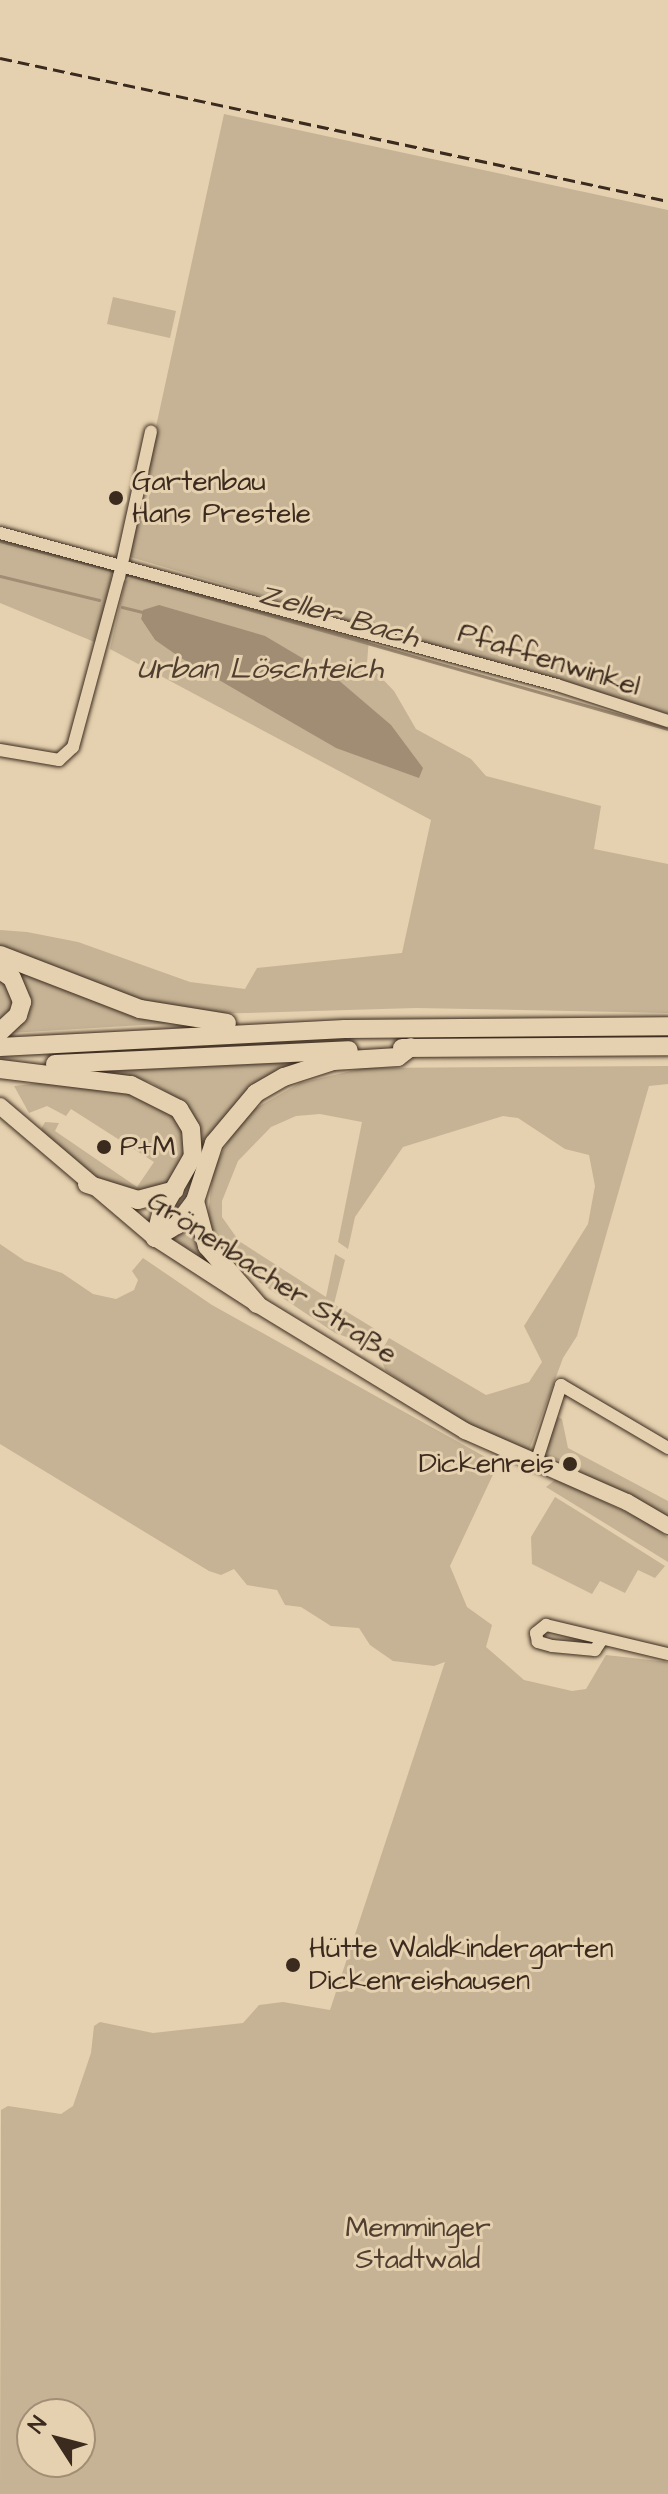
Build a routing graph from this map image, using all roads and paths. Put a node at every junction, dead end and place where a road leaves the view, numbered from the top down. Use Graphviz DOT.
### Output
graph roads {
  1 [pos="151,431"];
  2 [pos="0,533"];
  3 [pos="120,570"];
  4 [pos="668,721"];
  5 [pos="0,750"];
  6 [pos="0,955"];
  7 [pos="0,970"];
  8 [pos="668,1026"];
  9 [pos="0,1032"];
  10 [pos="288,1032"];
  11 [pos="668,1046"];
  12 [pos="0,1047"];
  13 [pos="411,1047"];
  14 [pos="0,1068"];
  15 [pos="0,1106"];
  16 [pos="87,1184"];
  17 [pos="175,1190"];
  18 [pos="195,1201"];
  19 [pos="155,1238"];
  20 [pos="257,1304"];
  21 [pos="668,1448"];
  22 [pos="536,1463"];
  23 [pos="668,1526"];
  24 [pos="601,1641"];
  25 [pos="668,1654"];
  1 -- 3 [label="street"];
  2 -- 3 [label="street, Pfaffenwinkel"];
  3 -- 4 [label="street, Pfaffenwinkel"];
  3 -- 5 [label="street"];
  6 -- 10 [label="highway"];
  7 -- 9 [label="highway"];
  8 -- 10 [label="highway"];
  10 -- 12 [label="highway"];
  11 -- 13 [label="highway"];
  13 -- 14 [label="highway"];
  13 -- 18 [label="highway"];
  14 -- 17 [label="highway"];
  15 -- 16 [label="main road, Grönenbacher Straße"];
  16 -- 17 [label="highway"];
  16 -- 19 [label="main road, Grönenbacher Straße"];
  17 -- 19 [label="highway"];
  18 -- 19 [label="highway"];
  18 -- 20 [label="highway"];
  19 -- 20 [label="main road, Grönenbacher Straße"];
  20 -- 22 [label="main road, Grönenbacher Straße"];
  21 -- 22 [label="street"];
  22 -- 23 [label="main road, Grönenbacher Straße"];
  24 -- 25 [label="street"];
}
